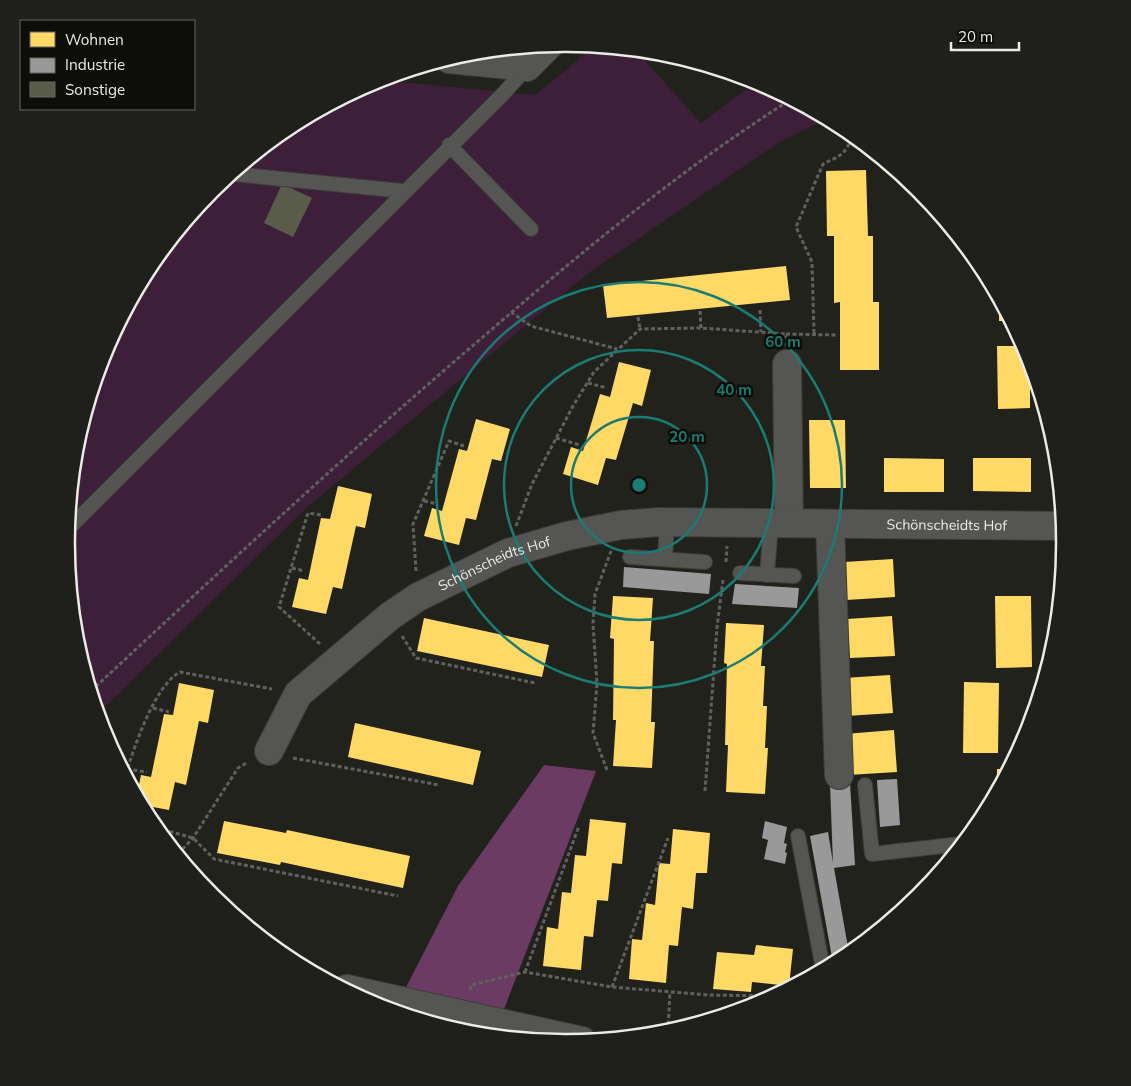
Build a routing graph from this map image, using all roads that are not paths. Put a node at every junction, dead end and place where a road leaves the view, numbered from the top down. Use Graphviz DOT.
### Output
graph roads {
  1 [pos="540,54"];
  2 [pos="473,61"];
  3 [pos="527,67"];
  4 [pos="449,145"];
  5 [pos="241,175"];
  6 [pos="403,191"];
  7 [pos="531,229"];
  8 [pos="787,364"];
  9 [pos="76,521"];
  10 [pos="667,522"];
  11 [pos="780,523"];
  12 [pos="830,524"];
  13 [pos="1055,526"];
  14 [pos="630,557"];
  15 [pos="665,559"];
  16 [pos="705,562"];
  17 [pos="740,573"];
  18 [pos="768,575"];
  19 [pos="794,576"];
  20 [pos="269,750"];
  21 [pos="839,775"];
  22 [pos="865,785"];
  23 [pos="798,836"];
  24 [pos="952,845"];
  25 [pos="822,961"];
  26 [pos="380,997"];
  27 [pos="547,1033"];
  1 -- 3 [label="street"];
  2 -- 3 [label="street"];
  3 -- 4 [label="lane"];
  4 -- 6 [label="lane"];
  4 -- 7 [label="lane"];
  5 -- 6 [label="lane"];
  6 -- 9 [label="lane"];
  8 -- 11 [label="street"];
  10 -- 11 [label="street, Schönscheidts Hof"];
  10 -- 15 [label="lane"];
  10 -- 20 [label="street, Schönscheidts Hof"];
  11 -- 12 [label="street, Schönscheidts Hof"];
  11 -- 18 [label="lane"];
  12 -- 13 [label="street, Schönscheidts Hof"];
  12 -- 21 [label="street"];
  14 -- 15 [label="lane"];
  15 -- 16 [label="lane"];
  17 -- 18 [label="lane"];
  18 -- 19 [label="lane"];
  22 -- 24 [label="lane"];
  23 -- 25 [label="lane"];
  26 -- 27 [label="street"];
}
